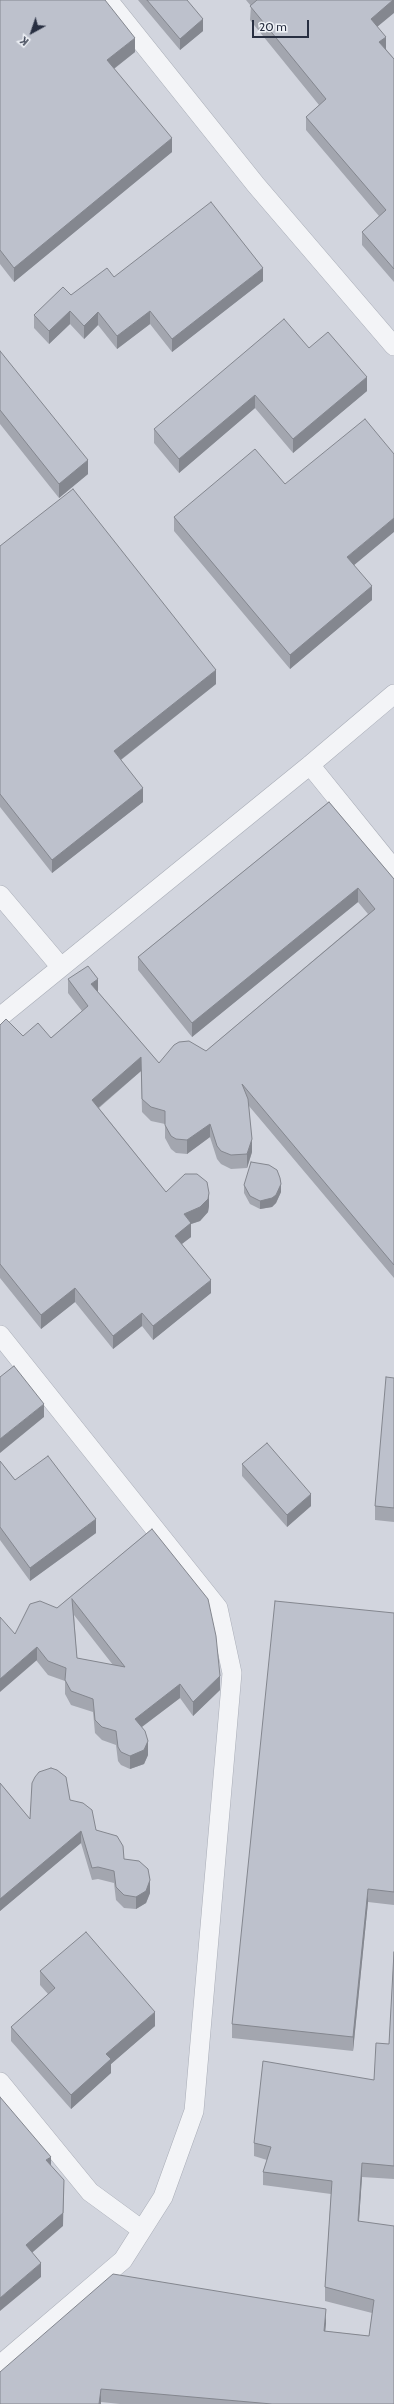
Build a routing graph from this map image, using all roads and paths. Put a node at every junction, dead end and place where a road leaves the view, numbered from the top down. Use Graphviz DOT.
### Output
graph roads {
  1 [pos="108,0"];
  2 [pos="394,346"];
  3 [pos="394,694"];
  4 [pos="310,765"];
  5 [pos="394,869"];
  6 [pos="0,895"];
  7 [pos="60,966"];
  8 [pos="0,1017"];
  9 [pos="0,1335"];
  10 [pos="0,2082"];
  11 [pos="142,2230"];
  12 [pos="0,2365"];
  1 -- 2 [label="street"];
  3 -- 4 [label="street"];
  4 -- 5 [label="street"];
  4 -- 7 [label="street"];
  6 -- 7 [label="street"];
  7 -- 8 [label="street"];
  9 -- 11 [label="street"];
  10 -- 11 [label="street"];
  11 -- 12 [label="street"];
}
